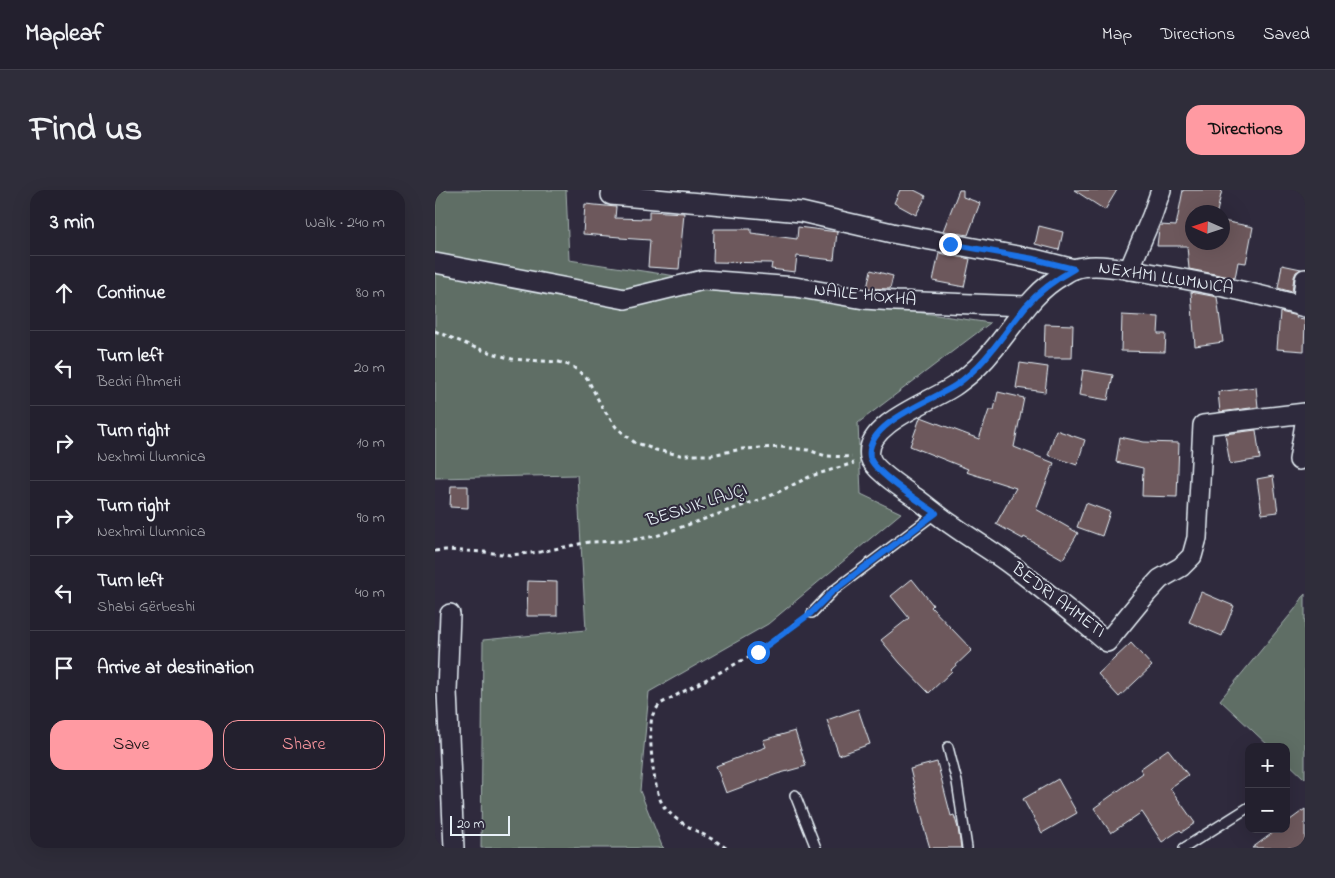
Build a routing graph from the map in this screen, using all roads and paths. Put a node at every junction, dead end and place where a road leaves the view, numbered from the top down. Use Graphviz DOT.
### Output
graph roads {
  1 [pos="1161,190"];
  2 [pos="611,195"];
  3 [pos="722,198"];
  4 [pos="435,263"];
  5 [pos="1074,269"];
  6 [pos="1129,270"];
  7 [pos="1305,279"];
  8 [pos="1026,306"];
  9 [pos="1303,307"];
  10 [pos="435,331"];
  11 [pos="1305,413"];
  12 [pos="1305,423"];
  13 [pos="870,458"];
  14 [pos="1299,460"];
  15 [pos="936,513"];
  16 [pos="435,551"];
  17 [pos="811,613"];
  18 [pos="450,614"];
  19 [pos="948,747"];
  20 [pos="795,795"];
  21 [pos="1245,810"];
  22 [pos="455,848"];
  23 [pos="727,848"];
  24 [pos="816,848"];
  25 [pos="967,848"];
  26 [pos="1184,848"];
  1 -- 6 [label="street"];
  2 -- 3 [label="street"];
  3 -- 5 [label="street"];
  4 -- 8 [label="street, NAILE HOXHA"];
  5 -- 6 [label="street, NEXHMI LLUMNICA"];
  5 -- 8 [label="street, NEXHMI LLUMNICA"];
  6 -- 9 [label="street, NEXHMI LLUMNICA"];
  7 -- 9 [label="street, NEXHMI LLUMNICA"];
  8 -- 13 [label="street, NEXHMI LLUMNICA"];
  10 -- 13 [label="path"];
  11 -- 15 [label="street, BEDRI AHMETI"];
  12 -- 14 [label="street"];
  13 -- 15 [label="street, BEDRI AHMETI"];
  13 -- 16 [label="path, BESNIK LAJÇI"];
  15 -- 17 [label="lane"];
  17 -- 23 [label="path"];
  18 -- 22 [label="street"];
  19 -- 25 [label="lane"];
  20 -- 24 [label="lane"];
  21 -- 26 [label="lane"];
}
